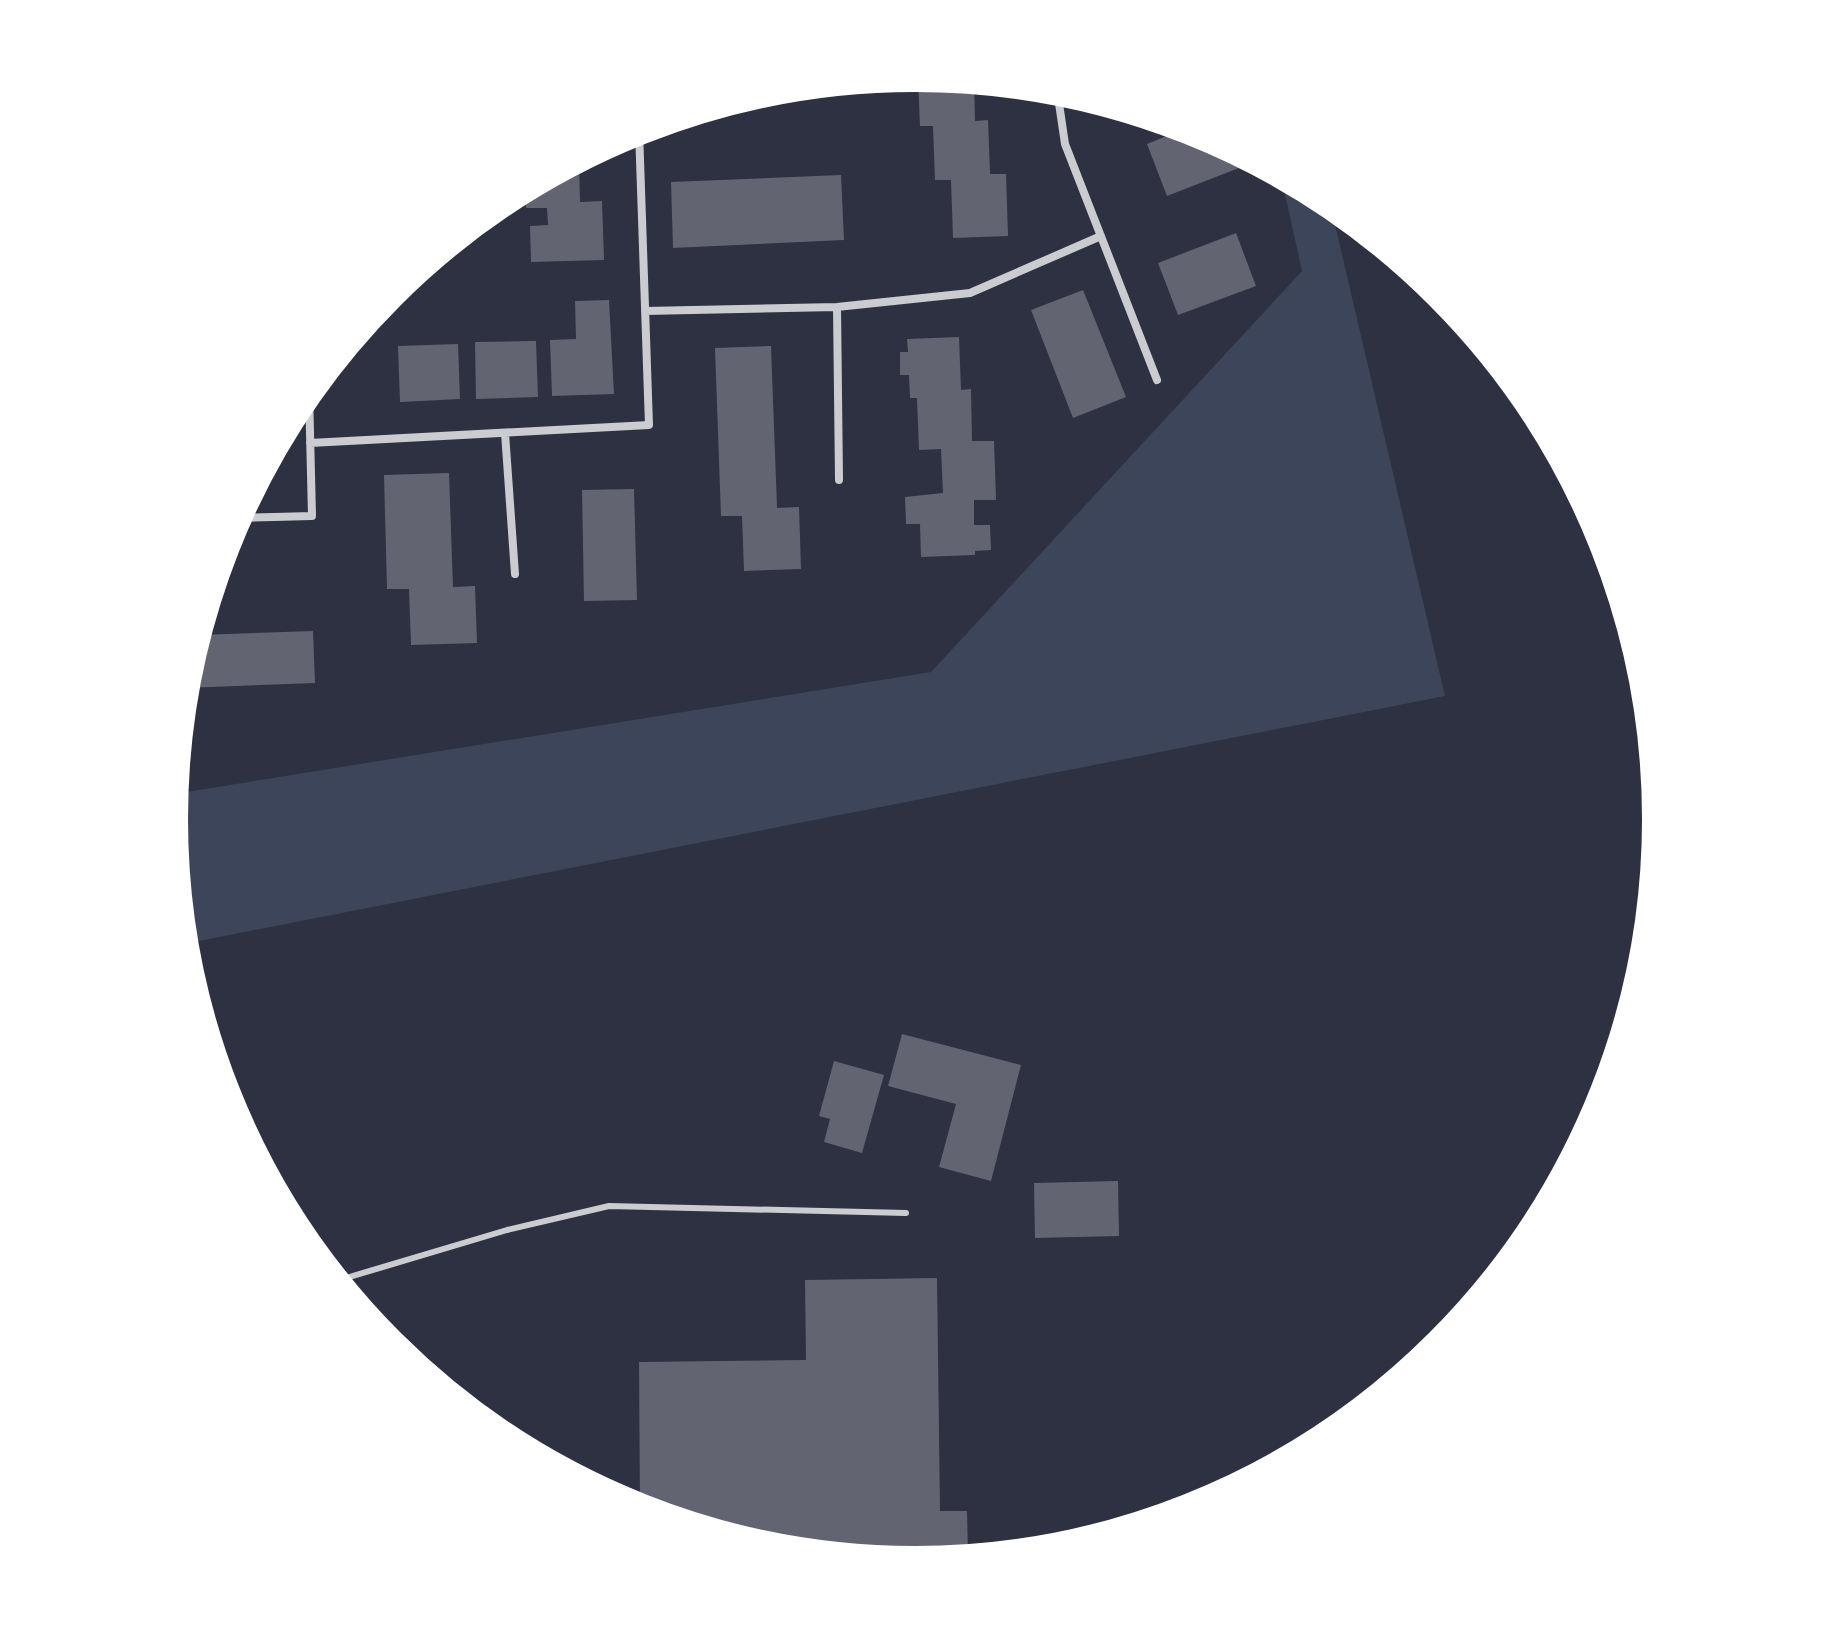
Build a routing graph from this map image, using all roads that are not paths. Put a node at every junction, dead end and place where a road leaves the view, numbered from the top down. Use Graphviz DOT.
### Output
graph roads {
  1 [pos="1059,105"];
  2 [pos="639,145"];
  3 [pos="1101,236"];
  4 [pos="837,307"];
  5 [pos="645,311"];
  6 [pos="1157,380"];
  7 [pos="309,412"];
  8 [pos="505,433"];
  9 [pos="310,443"];
  10 [pos="839,480"];
  11 [pos="251,518"];
  12 [pos="515,574"];
  13 [pos="906,1213"];
  14 [pos="348,1278"];
  1 -- 3 [label="street"];
  2 -- 5 [label="street"];
  3 -- 4 [label="street"];
  3 -- 6 [label="street"];
  4 -- 5 [label="street"];
  4 -- 10 [label="street"];
  5 -- 8 [label="street"];
  7 -- 9 [label="street"];
  8 -- 9 [label="street"];
  8 -- 12 [label="street"];
  9 -- 11 [label="street"];
  13 -- 14 [label="lane"];
}
